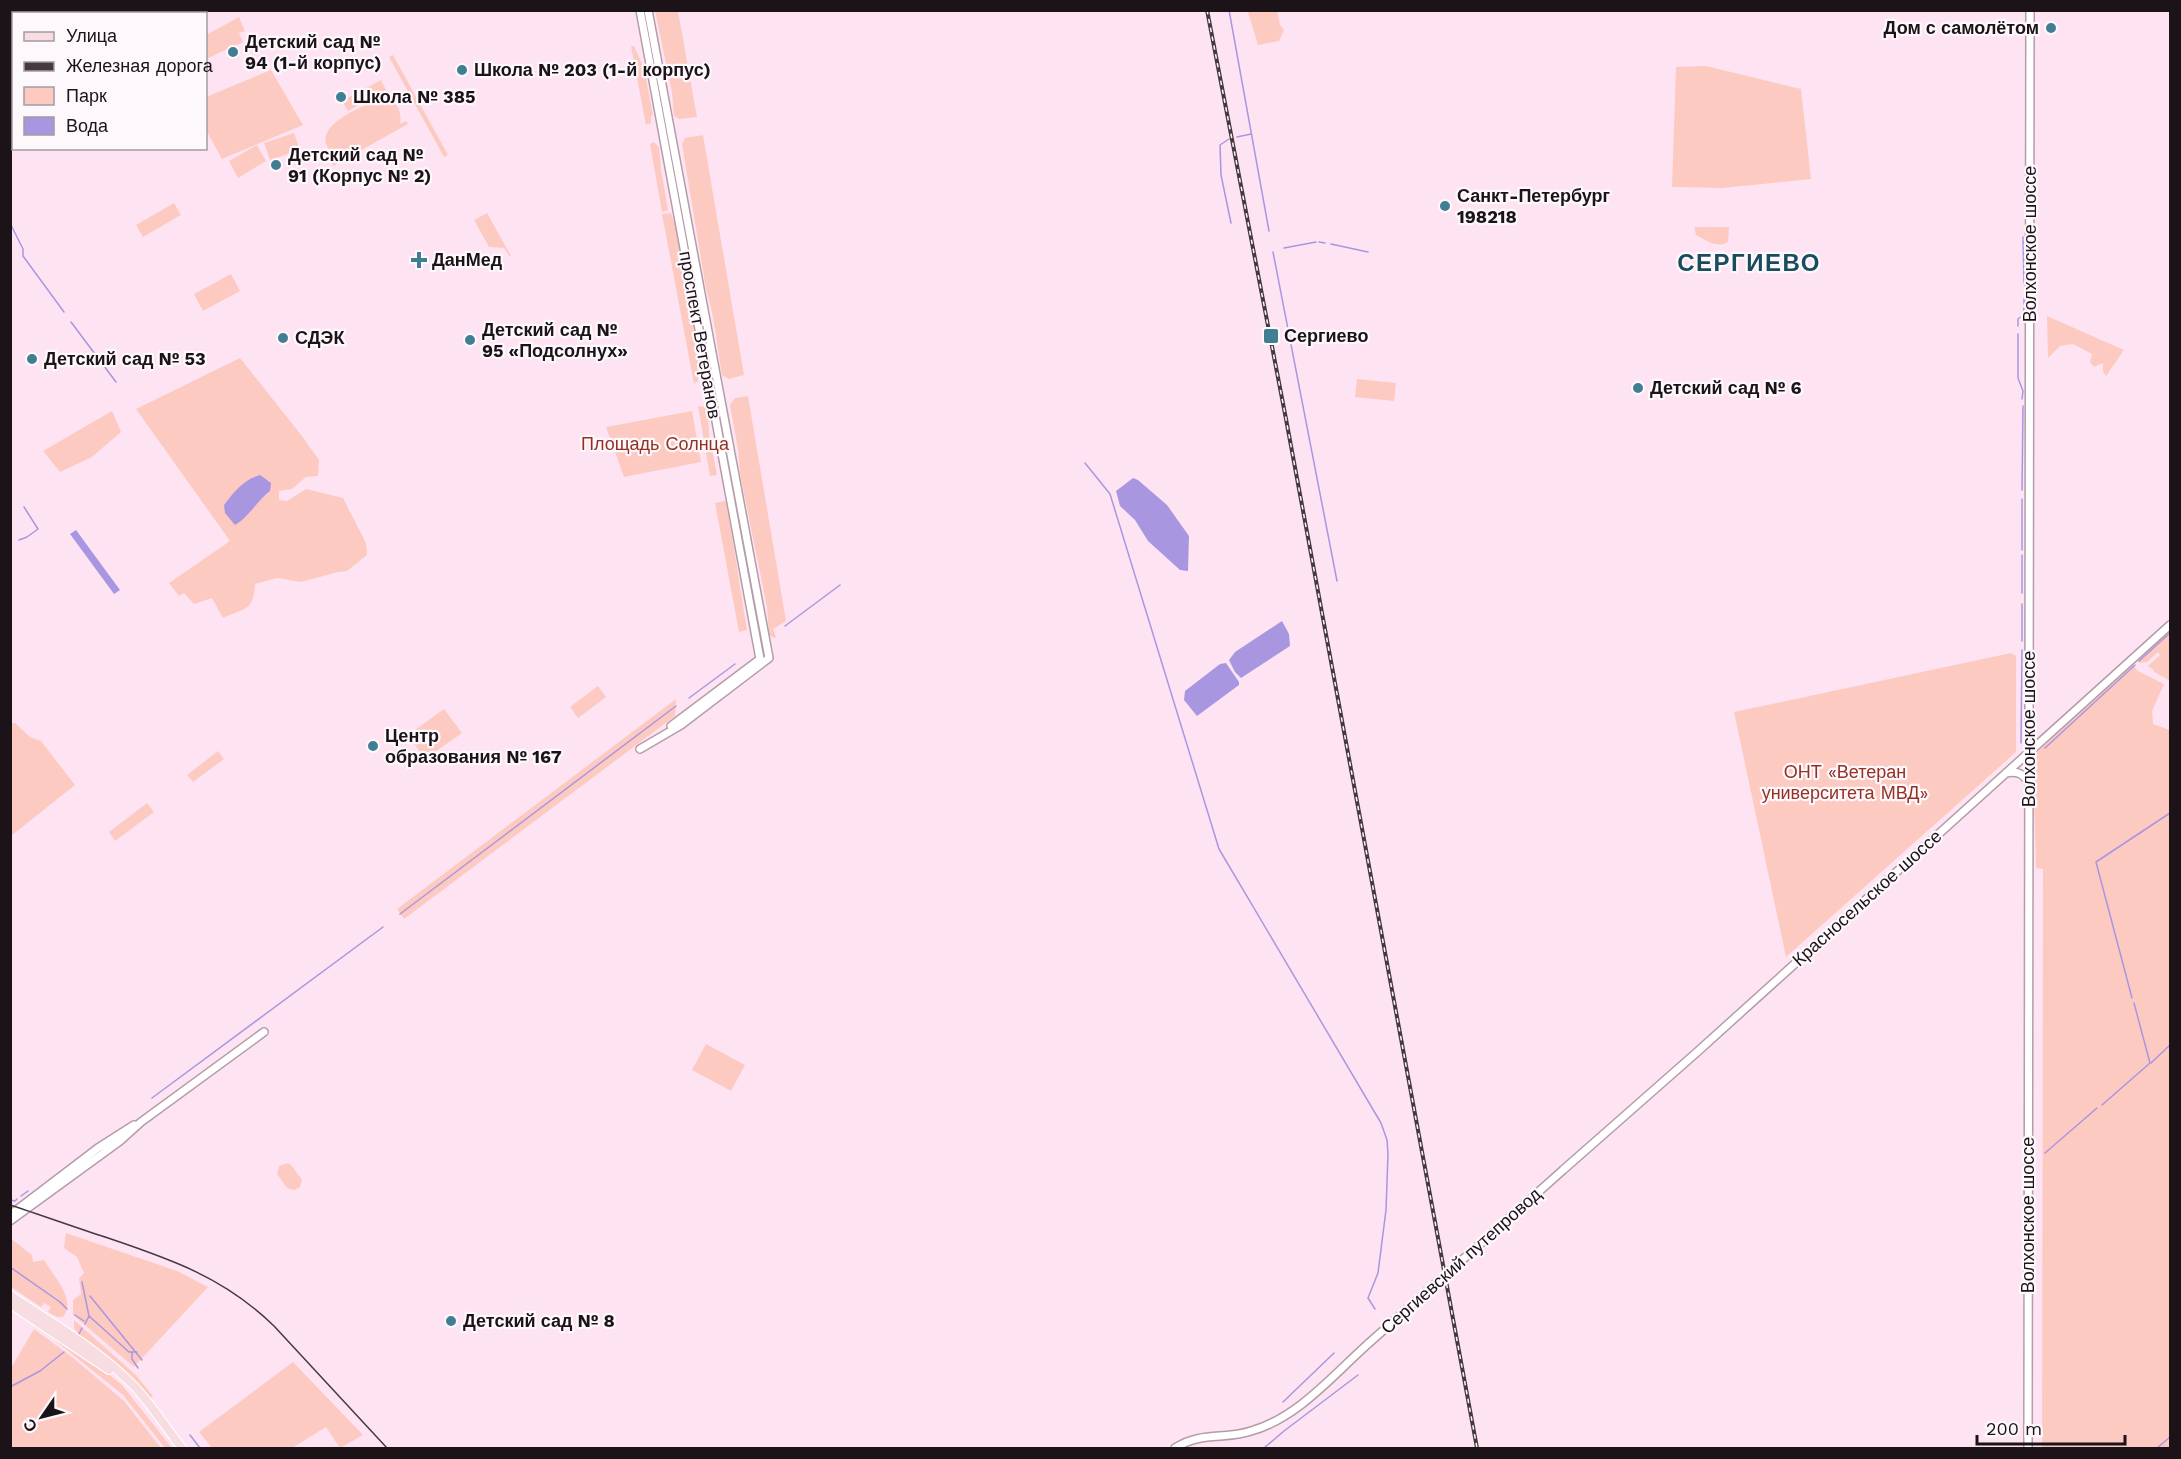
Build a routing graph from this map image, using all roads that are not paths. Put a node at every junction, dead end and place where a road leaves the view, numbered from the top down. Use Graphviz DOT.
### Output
graph roads {
  1 [pos="640,10"];
  2 [pos="648,10"];
  3 [pos="2030,10"];
  4 [pos="2170,625"];
  5 [pos="2028,753"];
  6 [pos="2006,773"];
  7 [pos="2029,783"];
  8 [pos="264,1032"];
  9 [pos="141,1122"];
  10 [pos="1563,1170"];
  11 [pos="10,1215"];
  12 [pos="10,1221"];
  13 [pos="10,1295"];
  14 [pos="10,1304"];
  15 [pos="176,1449"];
  16 [pos="182,1449"];
  17 [pos="1175,1449"];
  18 [pos="2028,1449"];
  1 -- 2 [label="main road, проспект Ветеранов"];
  3 -- 5 [label="main road, Волхонское шоссе"];
  4 -- 5 [label="main road, Красносельское шоссе"];
  5 -- 6 [label="main road, Красносельское шоссе"];
  5 -- 7 [label="main road, Волхонское шоссе"];
  6 -- 7 [label="main road"];
  6 -- 10 [label="main road, Красносельское шоссе"];
  7 -- 18 [label="main road, Волхонское шоссе"];
  8 -- 9 [label="main road"];
  9 -- 11 [label="main road"];
  9 -- 12 [label="main road"];
  10 -- 17 [label="main road, Сергиевский путепровод, bridge"];
  13 -- 16 [label="main road"];
  14 -- 15 [label="main road"];
}
